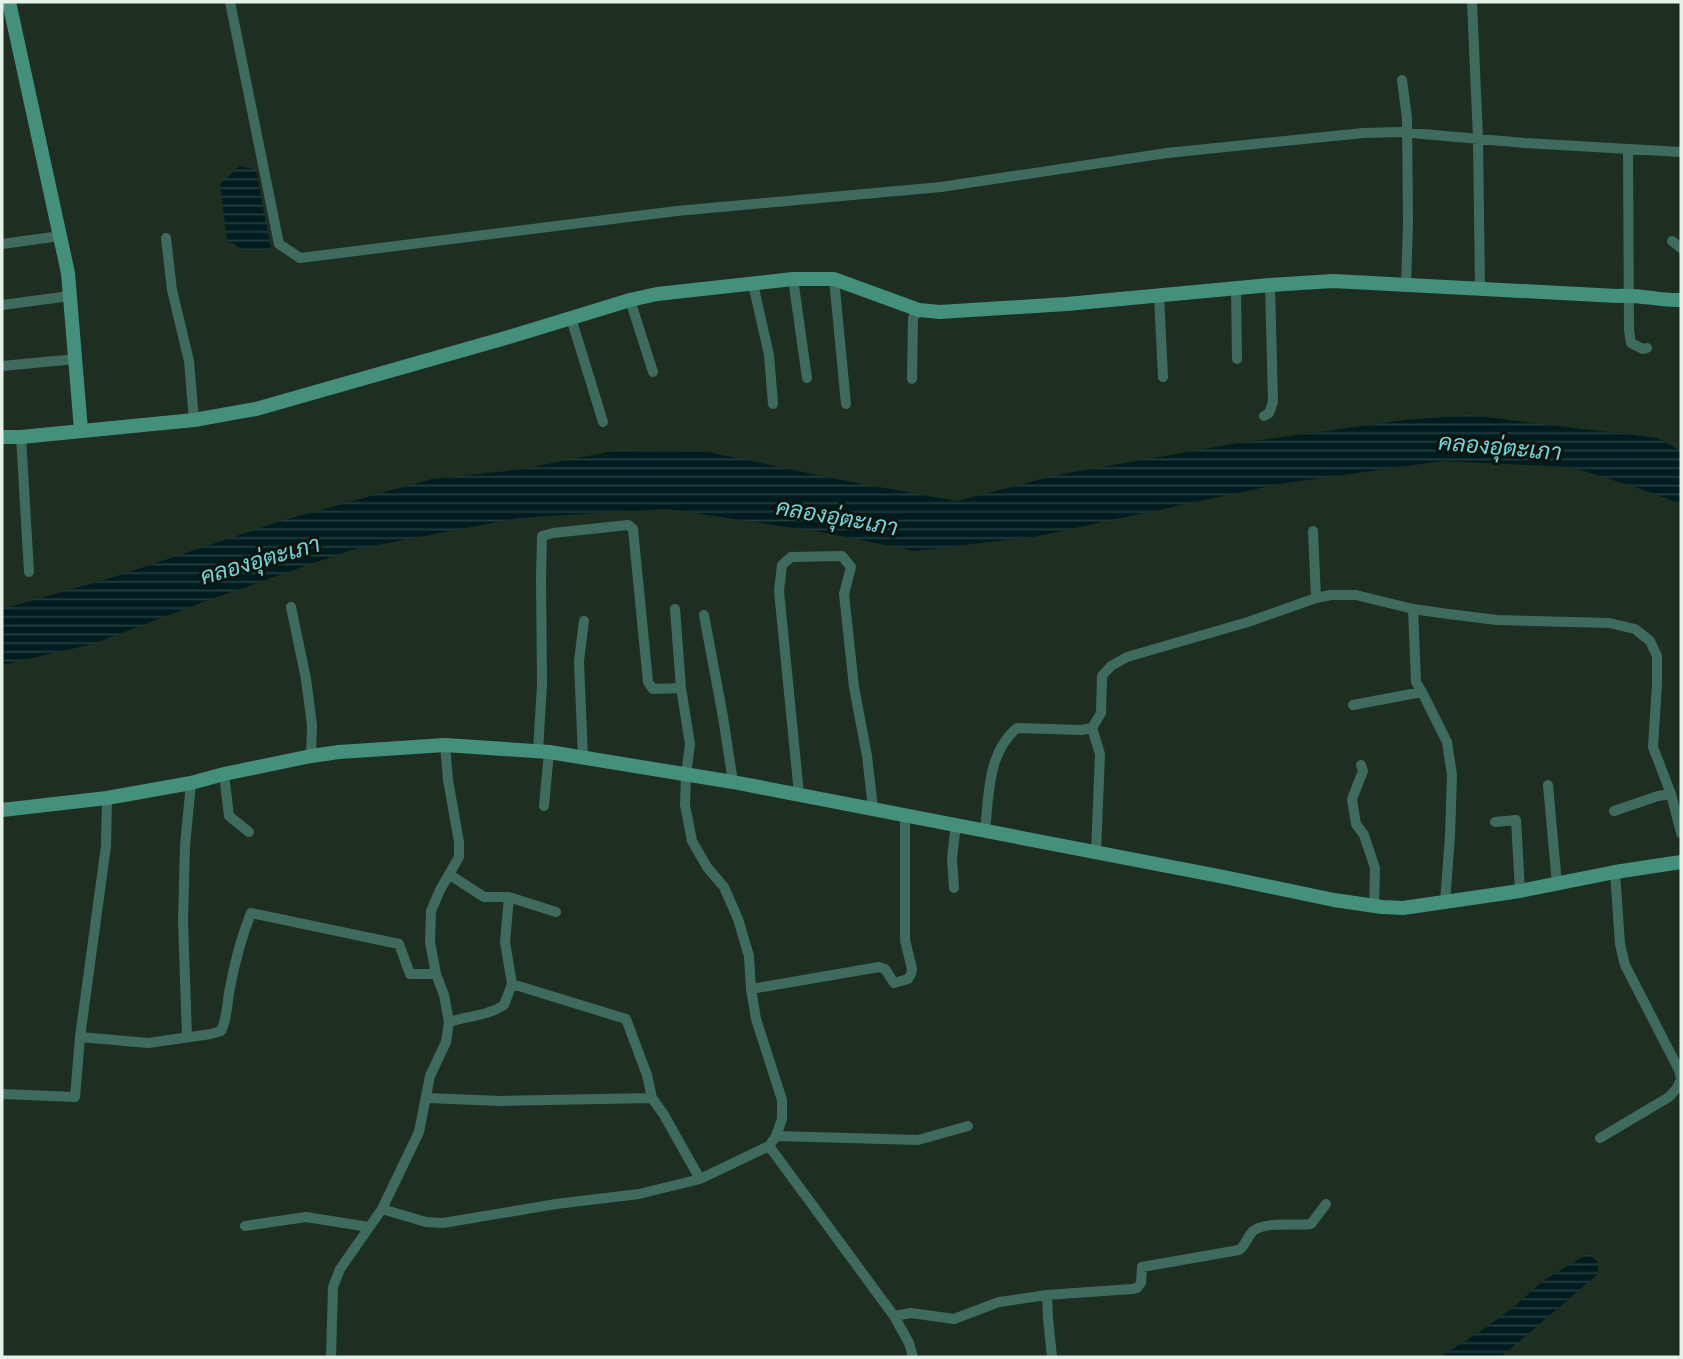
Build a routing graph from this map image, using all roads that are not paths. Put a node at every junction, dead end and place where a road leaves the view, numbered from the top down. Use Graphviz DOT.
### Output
graph roads {
  1 [pos="9,2"];
  2 [pos="230,2"];
  3 [pos="1472,2"];
  4 [pos="1402,79"];
  5 [pos="1406,132"];
  6 [pos="1478,138"];
  7 [pos="1628,149"];
  8 [pos="1681,152"];
  9 [pos="60,236"];
  10 [pos="166,239"];
  11 [pos="1672,241"];
  12 [pos="2,244"];
  13 [pos="1681,248"];
  14 [pos="793,279"];
  15 [pos="834,279"];
  16 [pos="753,284"];
  17 [pos="1270,285"];
  18 [pos="1406,286"];
  19 [pos="1236,288"];
  20 [pos="1480,290"];
  21 [pos="1629,295"];
  22 [pos="70,296"];
  23 [pos="1159,296"];
  24 [pos="629,300"];
  25 [pos="1681,300"];
  26 [pos="2,304"];
  27 [pos="919,310"];
  28 [pos="571,318"];
  29 [pos="1647,348"];
  30 [pos="76,359"];
  31 [pos="1237,359"];
  32 [pos="2,366"];
  33 [pos="653,372"];
  34 [pos="1163,377"];
  35 [pos="807,378"];
  36 [pos="912,379"];
  37 [pos="773,404"];
  38 [pos="846,404"];
  39 [pos="1264,416"];
  40 [pos="194,420"];
  41 [pos="603,422"];
  42 [pos="81,430"];
  43 [pos="2,437"];
  44 [pos="21,437"];
  45 [pos="1313,531"];
  46 [pos="29,572"];
  47 [pos="1316,598"];
  48 [pos="291,607"];
  49 [pos="1413,608"];
  50 [pos="675,609"];
  51 [pos="704,615"];
  52 [pos="583,621"];
  53 [pos="681,688"];
  54 [pos="1422,692"];
  55 [pos="1353,705"];
  56 [pos="1092,729"];
  57 [pos="445,746"];
  58 [pos="544,752"];
  59 [pos="311,756"];
  60 [pos="583,758"];
  61 [pos="1361,765"];
  62 [pos="224,774"];
  63 [pos="686,775"];
  64 [pos="733,782"];
  65 [pos="191,783"];
  66 [pos="1548,786"];
  67 [pos="799,794"];
  68 [pos="1671,794"];
  69 [pos="107,798"];
  70 [pos="544,806"];
  71 [pos="873,808"];
  72 [pos="2,810"];
  73 [pos="1614,811"];
  74 [pos="905,815"];
  75 [pos="1495,822"];
  76 [pos="956,824"];
  77 [pos="985,831"];
  78 [pos="249,832"];
  79 [pos="1681,833"];
  80 [pos="1096,853"];
  81 [pos="1681,862"];
  82 [pos="1615,872"];
  83 [pos="450,875"];
  84 [pos="1557,884"];
  85 [pos="954,888"];
  86 [pos="1520,891"];
  87 [pos="509,897"];
  88 [pos="1445,902"];
  89 [pos="1374,906"];
  90 [pos="556,912"];
  91 [pos="436,974"];
  92 [pos="512,984"];
  93 [pos="751,989"];
  94 [pos="449,1023"];
  95 [pos="187,1036"];
  96 [pos="80,1037"];
  97 [pos="1681,1078"];
  98 [pos="2,1094"];
  99 [pos="427,1098"];
  100 [pos="652,1098"];
  101 [pos="968,1126"];
  102 [pos="776,1136"];
  103 [pos="1600,1138"];
  104 [pos="769,1146"];
  105 [pos="700,1179"];
  106 [pos="1326,1204"];
  107 [pos="382,1209"];
  108 [pos="245,1226"];
  109 [pos="369,1227"];
  110 [pos="1047,1295"];
  111 [pos="894,1316"];
  112 [pos="331,1357"];
  113 [pos="914,1357"];
  114 [pos="1052,1357"];
  1 -- 9 [label="street"];
  2 -- 5 [label="street"];
  3 -- 6 [label="street"];
  4 -- 5 [label="street"];
  5 -- 6 [label="street"];
  5 -- 18 [label="street"];
  6 -- 7 [label="street"];
  6 -- 20 [label="street"];
  7 -- 8 [label="street"];
  7 -- 21 [label="street"];
  9 -- 12 [label="street"];
  9 -- 22 [label="street"];
  10 -- 40 [label="street"];
  11 -- 13 [label="street"];
  14 -- 15 [label="street"];
  14 -- 16 [label="street"];
  14 -- 35 [label="street"];
  15 -- 27 [label="street"];
  15 -- 38 [label="street"];
  16 -- 24 [label="street"];
  16 -- 37 [label="street"];
  17 -- 18 [label="street"];
  17 -- 19 [label="street"];
  17 -- 39 [label="street"];
  18 -- 20 [label="street"];
  19 -- 23 [label="street"];
  19 -- 31 [label="street"];
  20 -- 21 [label="street"];
  21 -- 25 [label="street"];
  21 -- 29 [label="street"];
  22 -- 26 [label="street"];
  22 -- 30 [label="street"];
  23 -- 27 [label="street"];
  23 -- 34 [label="street"];
  24 -- 28 [label="street"];
  24 -- 33 [label="street"];
  27 -- 36 [label="street"];
  28 -- 40 [label="street"];
  28 -- 41 [label="street"];
  30 -- 32 [label="street"];
  30 -- 42 [label="street"];
  40 -- 42 [label="street"];
  42 -- 44 [label="street"];
  43 -- 44 [label="street"];
  44 -- 46 [label="street"];
  45 -- 47 [label="street"];
  47 -- 49 [label="street"];
  47 -- 56 [label="street"];
  48 -- 59 [label="street"];
  49 -- 54 [label="street"];
  49 -- 68 [label="street"];
  50 -- 53 [label="street"];
  51 -- 64 [label="street"];
  52 -- 60 [label="street"];
  53 -- 58 [label="street"];
  53 -- 63 [label="street"];
  54 -- 55 [label="street"];
  54 -- 88 [label="street"];
  56 -- 77 [label="street"];
  56 -- 80 [label="street"];
  57 -- 58 [label="street"];
  57 -- 59 [label="street"];
  57 -- 83 [label="street"];
  58 -- 60 [label="street"];
  58 -- 70 [label="street"];
  59 -- 62 [label="street"];
  60 -- 63 [label="street"];
  61 -- 89 [label="street"];
  62 -- 65 [label="street"];
  62 -- 78 [label="street"];
  63 -- 64 [label="street"];
  63 -- 93 [label="street"];
  64 -- 67 [label="street"];
  65 -- 69 [label="street"];
  65 -- 95 [label="street"];
  66 -- 84 [label="street"];
  67 -- 71 [label="street"];
  67 -- 71 [label="street"];
  68 -- 73 [label="street"];
  68 -- 79 [label="street"];
  69 -- 72 [label="street"];
  69 -- 96 [label="street"];
  71 -- 74 [label="street"];
  74 -- 76 [label="street"];
  74 -- 93 [label="street"];
  75 -- 86 [label="street"];
  76 -- 77 [label="street"];
  76 -- 85 [label="street"];
  77 -- 80 [label="street"];
  80 -- 89 [label="street"];
  81 -- 82 [label="street"];
  82 -- 84 [label="street"];
  82 -- 97 [label="street"];
  83 -- 87 [label="street"];
  83 -- 91 [label="street"];
  84 -- 86 [label="street"];
  86 -- 88 [label="street"];
  87 -- 90 [label="street"];
  87 -- 92 [label="street"];
  88 -- 89 [label="street"];
  91 -- 94 [label="street"];
  91 -- 95 [label="street"];
  92 -- 94 [label="street"];
  92 -- 100 [label="street"];
  93 -- 102 [label="street"];
  94 -- 99 [label="street"];
  95 -- 96 [label="street"];
  96 -- 98 [label="street"];
  97 -- 103 [label="street"];
  99 -- 100 [label="street"];
  99 -- 107 [label="street"];
  100 -- 105 [label="street"];
  101 -- 102 [label="street"];
  102 -- 104 [label="street"];
  104 -- 105 [label="street"];
  104 -- 111 [label="street"];
  105 -- 107 [label="street"];
  106 -- 110 [label="street"];
  107 -- 109 [label="street"];
  108 -- 109 [label="street"];
  109 -- 112 [label="street"];
  110 -- 111 [label="street"];
  110 -- 114 [label="street"];
  111 -- 113 [label="street"];
}
